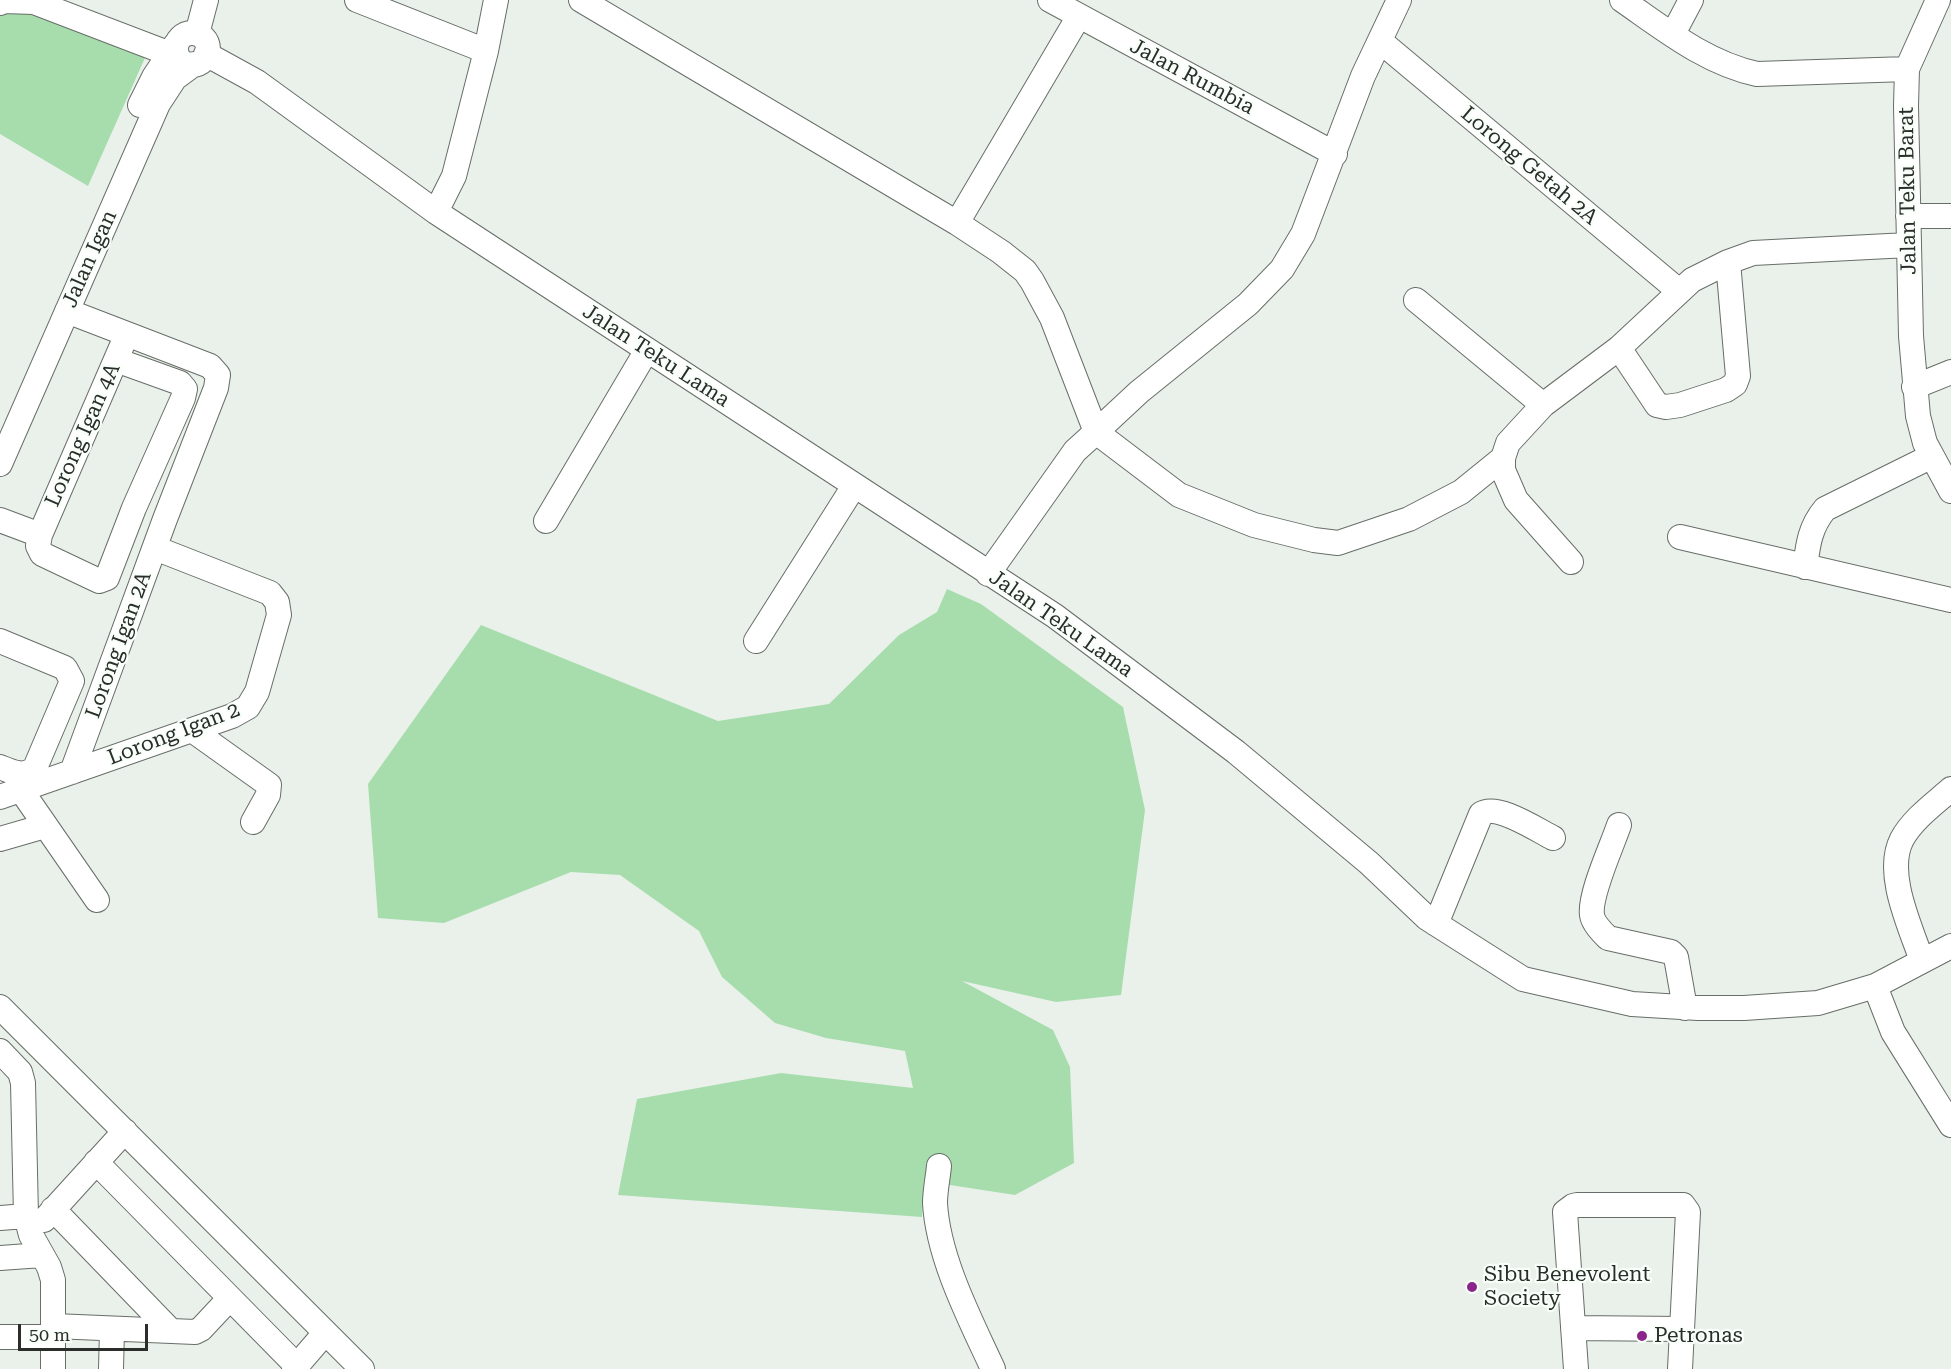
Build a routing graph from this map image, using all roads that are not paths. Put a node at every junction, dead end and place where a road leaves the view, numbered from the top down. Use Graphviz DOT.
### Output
graph roads {
  1 [pos="206,0"];
  2 [pos="357,0"];
  3 [pos="496,0"];
  4 [pos="581,0"];
  5 [pos="1050,0"];
  6 [pos="1399,0"];
  7 [pos="1622,0"];
  8 [pos="1691,0"];
  9 [pos="1938,0"];
  10 [pos="0,3"];
  11 [pos="1079,16"];
  12 [pos="1672,34"];
  13 [pos="1380,41"];
  14 [pos="189,50"];
  15 [pos="486,51"];
  16 [pos="1907,69"];
  17 [pos="1335,154"];
  18 [pos="1950,209"];
  19 [pos="436,212"];
  20 [pos="1908,216"];
  21 [pos="957,223"];
  22 [pos="1908,245"];
  23 [pos="1728,262"];
  24 [pos="1679,291"];
  25 [pos="1416,300"];
  26 [pos="67,312"];
  27 [pos="127,334"];
  28 [pos="1619,348"];
  29 [pos="647,350"];
  30 [pos="116,360"];
  31 [pos="1951,372"];
  32 [pos="1914,387"];
  33 [pos="1543,405"];
  34 [pos="0,429"];
  35 [pos="1096,432"];
  36 [pos="1932,456"];
  37 [pos="1503,458"];
  38 [pos="0,464"];
  39 [pos="854,486"];
  40 [pos="1951,491"];
  41 [pos="134,508"];
  42 [pos="165,519"];
  43 [pos="0,520"];
  44 [pos="546,521"];
  45 [pos="40,535"];
  46 [pos="1680,537"];
  47 [pos="155,548"];
  48 [pos="1570,562"];
  49 [pos="1805,567"];
  50 [pos="988,574"];
  51 [pos="1951,600"];
  52 [pos="0,641"];
  53 [pos="756,641"];
  54 [pos="192,730"];
  55 [pos="0,767"];
  56 [pos="72,772"];
  57 [pos="1951,789"];
  58 [pos="11,793"];
  59 [pos="253,822"];
  60 [pos="1619,825"];
  61 [pos="45,826"];
  62 [pos="0,838"];
  63 [pos="1553,838"];
  64 [pos="97,900"];
  65 [pos="1436,924"];
  66 [pos="1951,946"];
  67 [pos="1922,961"];
  68 [pos="1875,986"];
  69 [pos="0,1007"];
  70 [pos="1685,1008"];
  71 [pos="0,1051"];
  72 [pos="1951,1125"];
  73 [pos="125,1131"];
  74 [pos="96,1162"];
  75 [pos="939,1166"];
  76 [pos="53,1209"];
  77 [pos="0,1218"];
  78 [pos="33,1236"];
  79 [pos="0,1258"];
  80 [pos="230,1298"];
  81 [pos="1573,1328"];
  82 [pos="112,1329"];
  83 [pos="1682,1329"];
  84 [pos="54,1331"];
  85 [pos="171,1331"];
  86 [pos="325,1333"];
  87 [pos="0,1337"];
  88 [pos="296,1368"];
  89 [pos="53,1369"];
  90 [pos="111,1369"];
  91 [pos="362,1369"];
  92 [pos="993,1369"];
  93 [pos="1576,1369"];
  94 [pos="1680,1369"];
  1 -- 14 [label="street"];
  2 -- 15 [label="street"];
  3 -- 15 [label="street"];
  4 -- 21 [label="street"];
  5 -- 11 [label="street, Jalan Rumbia"];
  6 -- 13 [label="street"];
  7 -- 12 [label="street"];
  8 -- 12 [label="street"];
  9 -- 16 [label="street, Jalan Teku Barat"];
  10 -- 14 [label="street, Jalan Teku Lama"];
  11 -- 17 [label="street, Jalan Rumbia"];
  11 -- 21 [label="street"];
  12 -- 16 [label="street"];
  13 -- 17 [label="street"];
  13 -- 24 [label="street, Lorong Getah 2A"];
  14 -- 19 [label="street, Jalan Teku Lama"];
  14 -- 26 [label="street, Jalan Igan"];
  14 -- 34 [label="street, Jalan Igan"];
  15 -- 19 [label="street"];
  16 -- 20 [label="street, Jalan Teku Barat"];
  17 -- 35 [label="street"];
  18 -- 20 [label="street"];
  19 -- 29 [label="street, Jalan Teku Lama"];
  20 -- 22 [label="street, Jalan Teku Barat"];
  21 -- 35 [label="street"];
  22 -- 23 [label="street"];
  22 -- 32 [label="street, Jalan Teku Barat"];
  23 -- 24 [label="street"];
  23 -- 28 [label="street"];
  24 -- 28 [label="street"];
  25 -- 33 [label="street"];
  26 -- 27 [label="street"];
  26 -- 38 [label="street, Jalan Igan"];
  27 -- 30 [label="street, Lorong Igan 4A"];
  27 -- 42 [label="street, Lorong Igan 2A"];
  28 -- 33 [label="street"];
  29 -- 39 [label="street, Jalan Teku Lama"];
  29 -- 44 [label="street"];
  30 -- 41 [label="street"];
  30 -- 45 [label="street, Lorong Igan 4A"];
  31 -- 32 [label="street"];
  32 -- 36 [label="street, Jalan Teku Barat"];
  33 -- 37 [label="street"];
  35 -- 37 [label="street"];
  35 -- 50 [label="street"];
  36 -- 40 [label="street, Jalan Teku Barat"];
  36 -- 49 [label="street"];
  37 -- 48 [label="street"];
  39 -- 50 [label="street, Jalan Teku Lama"];
  39 -- 53 [label="street"];
  41 -- 42 [label="street"];
  41 -- 45 [label="street"];
  42 -- 47 [label="street, Lorong Igan 2A"];
  43 -- 45 [label="street"];
  46 -- 49 [label="street"];
  47 -- 54 [label="street, Lorong Igan 2"];
  47 -- 56 [label="street, Lorong Igan 2A"];
  49 -- 51 [label="street"];
  50 -- 65 [label="street, Jalan Teku Lama"];
  52 -- 55 [label="street"];
  54 -- 56 [label="street, Lorong Igan 2"];
  54 -- 59 [label="street"];
  56 -- 58 [label="street, Lorong Igan 2"];
  57 -- 67 [label="street"];
  58 -- 61 [label="street"];
  60 -- 70 [label="street"];
  61 -- 62 [label="street"];
  61 -- 64 [label="street"];
  63 -- 65 [label="street"];
  65 -- 70 [label="street, Jalan Teku Lama"];
  66 -- 67 [label="street, Jalan Teku Lama"];
  67 -- 68 [label="street, Jalan Teku Lama"];
  68 -- 70 [label="street, Jalan Teku Lama"];
  68 -- 72 [label="street"];
  69 -- 73 [label="street"];
  71 -- 78 [label="street"];
  73 -- 74 [label="street"];
  73 -- 86 [label="street"];
  74 -- 76 [label="street"];
  74 -- 80 [label="street"];
  75 -- 92 [label="street"];
  76 -- 78 [label="street"];
  76 -- 85 [label="street"];
  77 -- 78 [label="street"];
  78 -- 79 [label="street"];
  78 -- 84 [label="street"];
  80 -- 85 [label="street"];
  80 -- 88 [label="street"];
  81 -- 83 [label="street"];
  81 -- 83 [label="street"];
  81 -- 93 [label="street"];
  82 -- 84 [label="street"];
  82 -- 85 [label="street"];
  82 -- 90 [label="street"];
  83 -- 94 [label="street"];
  84 -- 87 [label="street"];
  84 -- 89 [label="street"];
  86 -- 88 [label="street"];
  86 -- 91 [label="street"];
}
